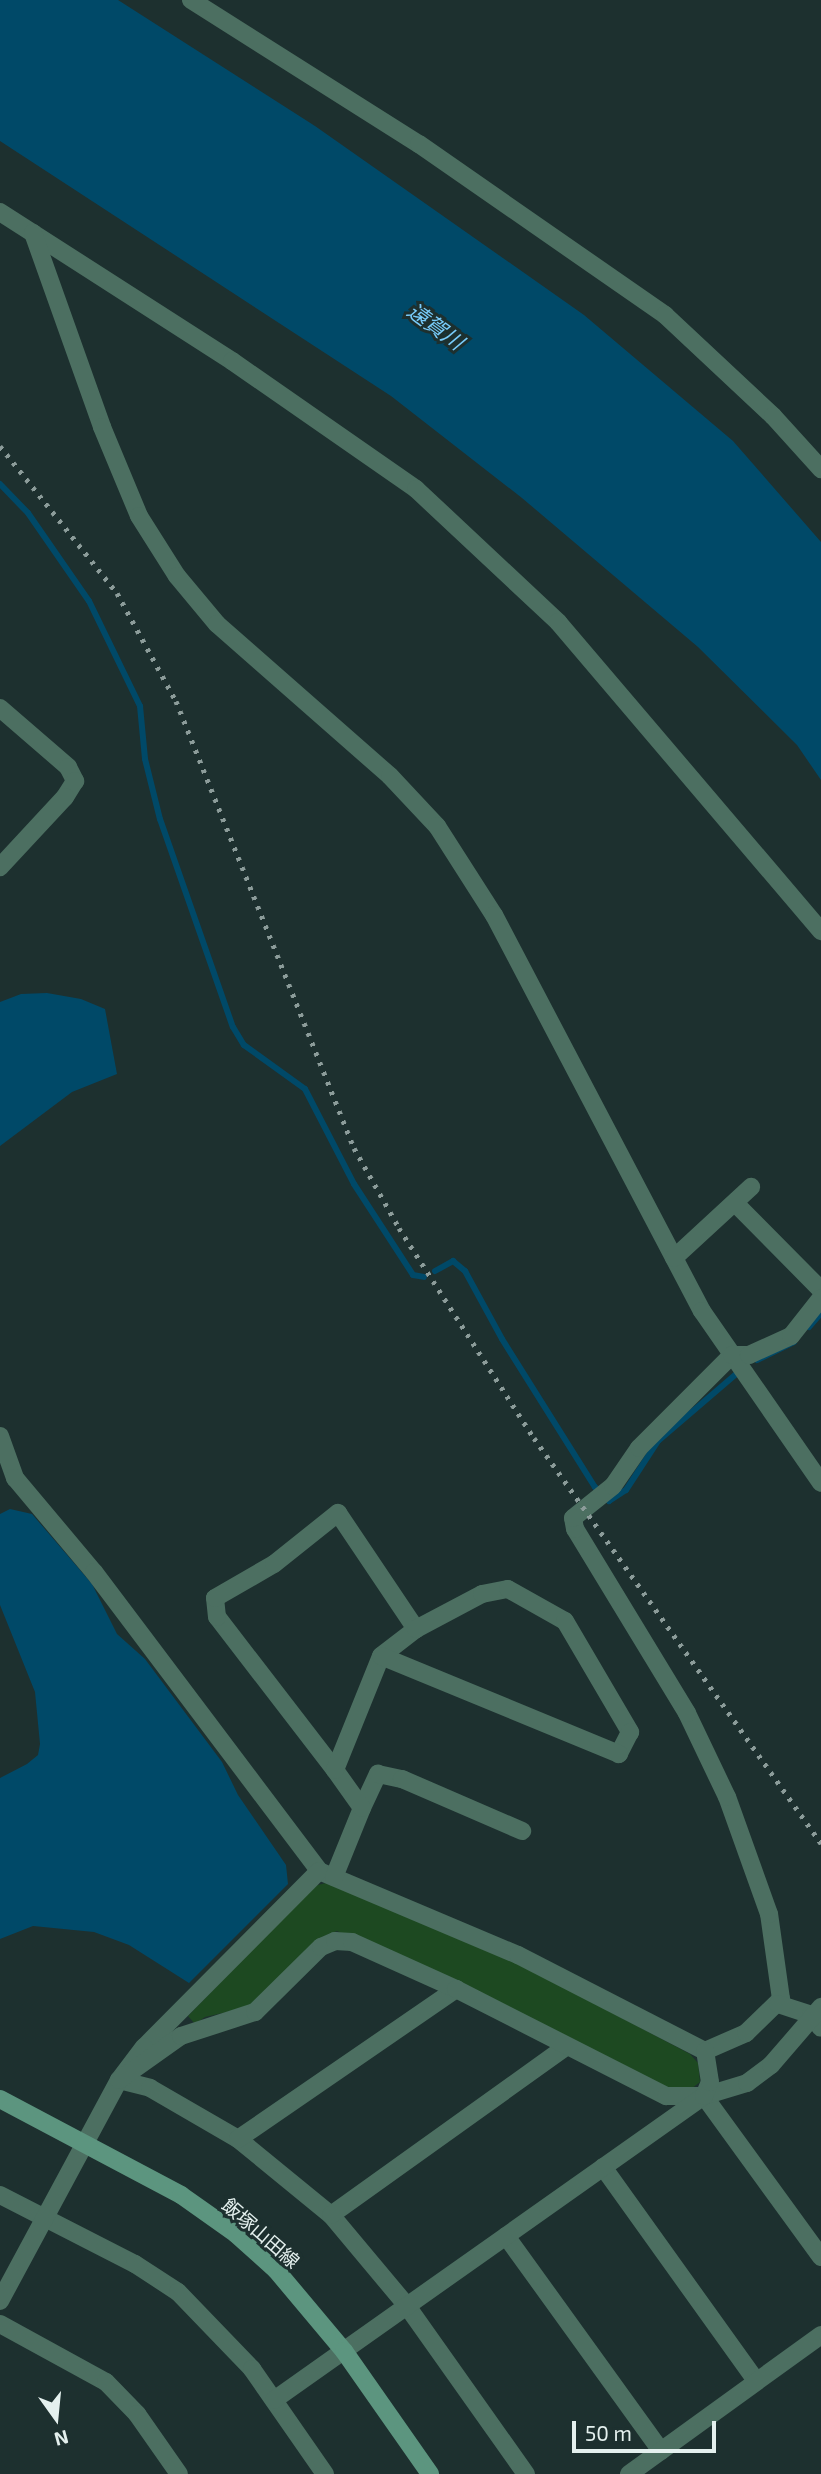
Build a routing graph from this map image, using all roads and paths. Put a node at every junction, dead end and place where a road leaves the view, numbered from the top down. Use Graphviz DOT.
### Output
graph roads {
  1 [pos="191,0"];
  2 [pos="0,212"];
  3 [pos="33,233"];
  4 [pos="821,469"];
  5 [pos="0,708"];
  6 [pos="0,867"];
  7 [pos="821,931"];
  8 [pos="751,1187"];
  9 [pos="737,1205"];
  10 [pos="674,1258"];
  11 [pos="821,1290"];
  12 [pos="821,1298"];
  13 [pos="738,1364"];
  14 [pos="0,1436"];
  15 [pos="821,1483"];
  16 [pos="416,1629"];
  17 [pos="380,1656"];
  18 [pos="335,1770"];
  19 [pos="362,1808"];
  20 [pos="522,1831"];
  21 [pos="327,1874"];
  22 [pos="456,1989"];
  23 [pos="778,2004"];
  24 [pos="818,2017"];
  25 [pos="566,2046"];
  26 [pos="705,2051"];
  27 [pos="119,2080"];
  28 [pos="704,2096"];
  29 [pos="0,2099"];
  30 [pos="238,2139"];
  31 [pos="85,2141"];
  32 [pos="603,2167"];
  33 [pos="0,2195"];
  34 [pos="331,2215"];
  35 [pos="46,2218"];
  36 [pos="506,2236"];
  37 [pos="821,2257"];
  38 [pos="0,2301"];
  39 [pos="407,2306"];
  40 [pos="0,2324"];
  41 [pos="821,2335"];
  42 [pos="344,2351"];
  43 [pos="756,2381"];
  44 [pos="274,2400"];
  45 [pos="661,2451"];
  46 [pos="179,2474"];
  47 [pos="325,2474"];
  48 [pos="430,2474"];
  49 [pos="526,2474"];
  50 [pos="629,2474"];
  1 -- 4 [label="street"];
  2 -- 3 [label="street"];
  3 -- 7 [label="street"];
  3 -- 10 [label="street"];
  5 -- 6 [label="street"];
  8 -- 9 [label="street"];
  9 -- 10 [label="street"];
  9 -- 11 [label="street"];
  10 -- 13 [label="street"];
  12 -- 13 [label="street"];
  13 -- 15 [label="street"];
  13 -- 23 [label="street"];
  14 -- 21 [label="street"];
  16 -- 17 [label="street"];
  16 -- 17 [label="street"];
  16 -- 18 [label="street"];
  17 -- 18 [label="street"];
  18 -- 19 [label="street"];
  19 -- 20 [label="street"];
  19 -- 21 [label="street"];
  21 -- 26 [label="street"];
  21 -- 27 [label="street"];
  22 -- 25 [label="street"];
  22 -- 27 [label="street"];
  22 -- 30 [label="street"];
  23 -- 24 [label="street"];
  23 -- 26 [label="street"];
  24 -- 28 [label="street"];
  25 -- 28 [label="street"];
  25 -- 34 [label="street"];
  26 -- 28 [label="street"];
  27 -- 30 [label="street"];
  27 -- 31 [label="street"];
  28 -- 32 [label="street"];
  28 -- 37 [label="street"];
  29 -- 31 [label="main road, 飯塚山田線"];
  30 -- 34 [label="street"];
  31 -- 35 [label="street"];
  31 -- 42 [label="main road, 飯塚山田線"];
  32 -- 36 [label="street"];
  32 -- 43 [label="street"];
  33 -- 35 [label="street"];
  34 -- 39 [label="street"];
  35 -- 38 [label="street"];
  35 -- 44 [label="street"];
  36 -- 39 [label="street"];
  36 -- 45 [label="street"];
  39 -- 42 [label="street"];
  39 -- 49 [label="street"];
  40 -- 46 [label="street"];
  41 -- 43 [label="street"];
  42 -- 44 [label="street"];
  42 -- 48 [label="main road, 飯塚山田線"];
  43 -- 45 [label="street"];
  44 -- 47 [label="street"];
  45 -- 50 [label="street"];
}
